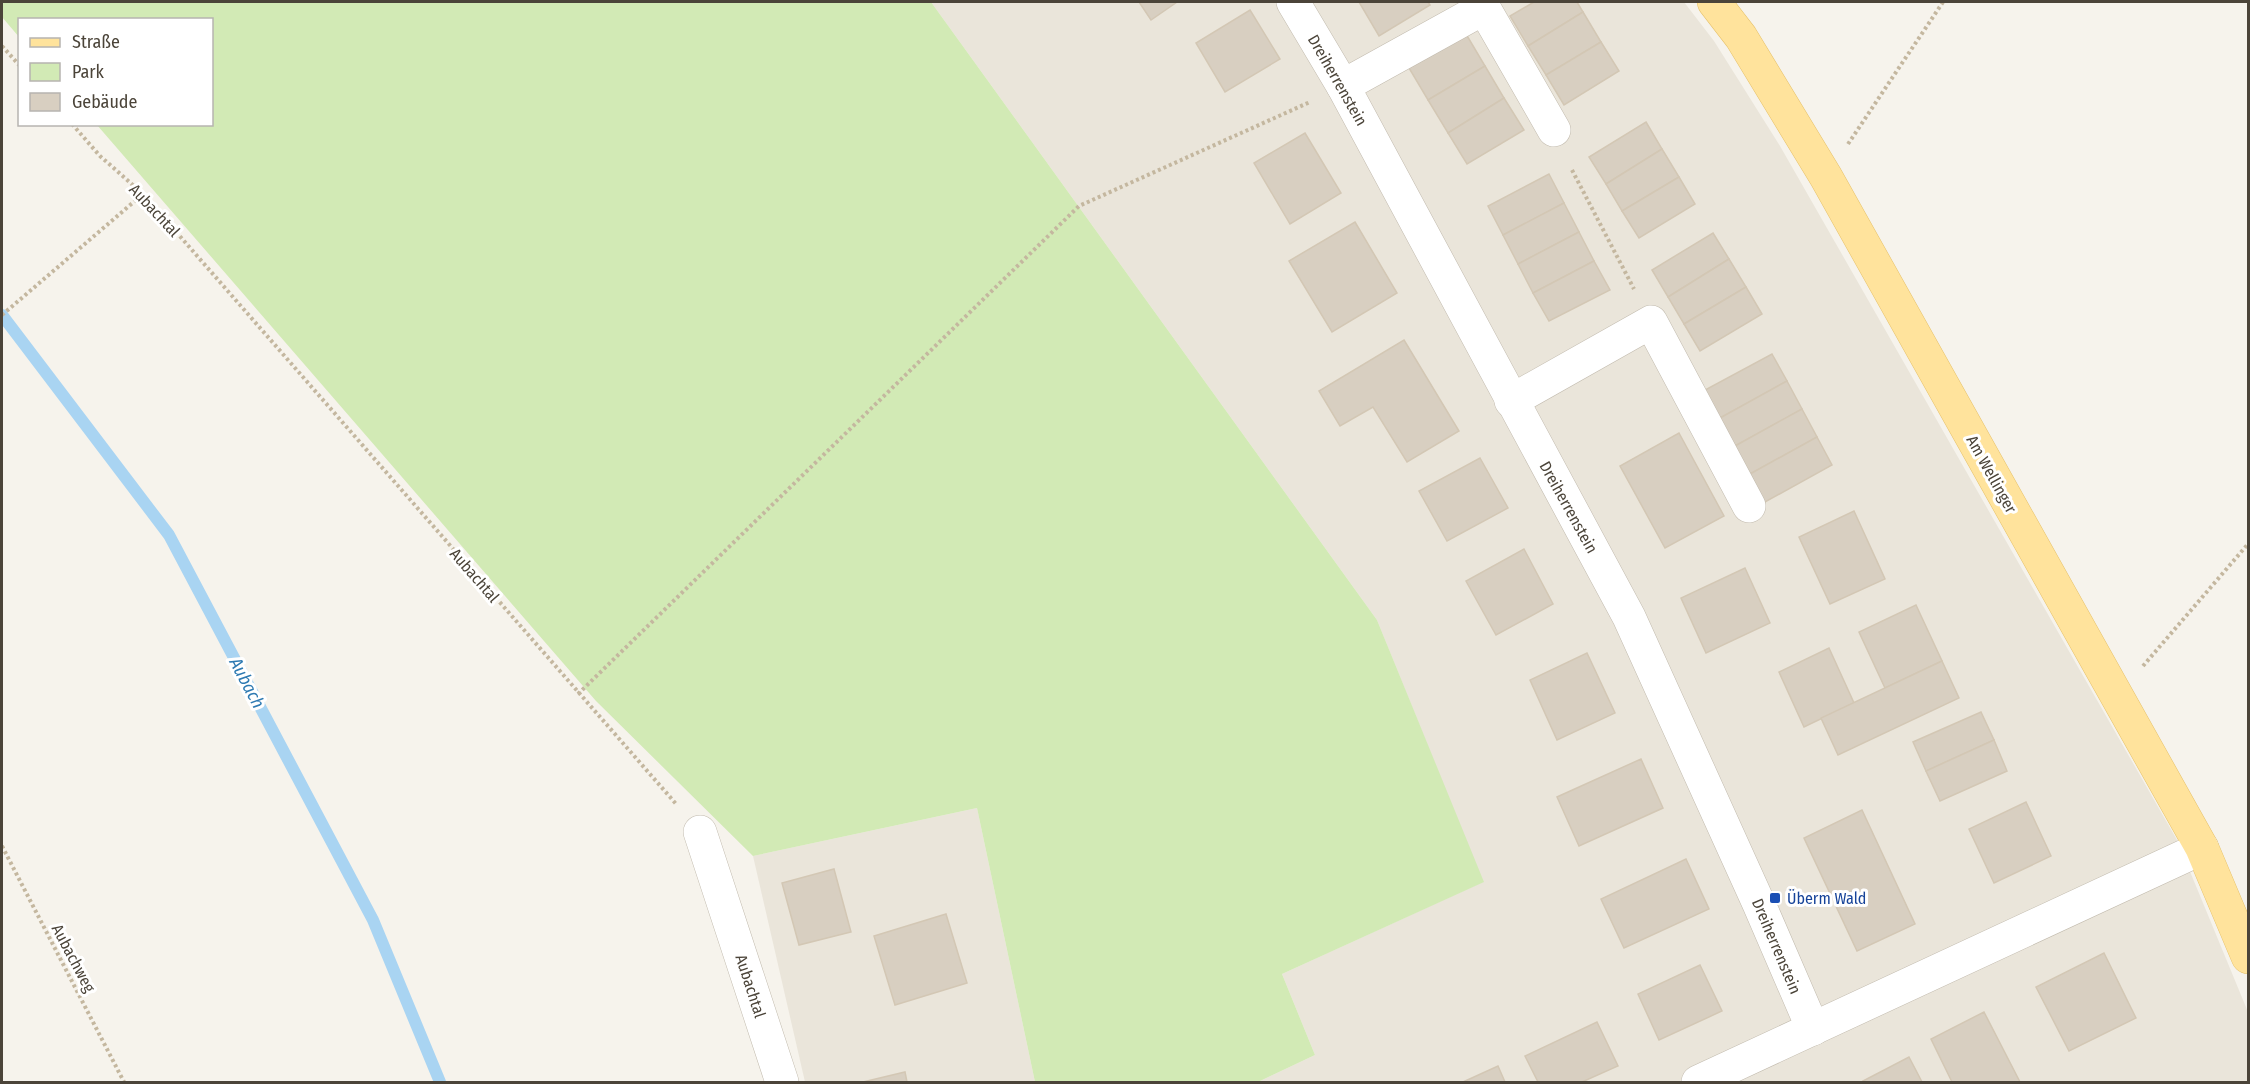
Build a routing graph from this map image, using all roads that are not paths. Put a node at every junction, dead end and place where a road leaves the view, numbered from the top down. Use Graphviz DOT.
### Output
graph roads {
  1 [pos="1293,2"];
  2 [pos="1714,2"];
  3 [pos="1343,86"];
  4 [pos="1554,130"];
  5 [pos="1511,400"];
  6 [pos="1749,506"];
  7 [pos="700,832"];
  8 [pos="2202,848"];
  9 [pos="2248,957"];
  10 [pos="1813,1029"];
  11 [pos="782,1083"];
  12 [pos="1698,1083"];
  1 -- 3 [label="street, Dreiherrenstein"];
  2 -- 8 [label="main road, Am Wellinger"];
  3 -- 4 [label="street"];
  3 -- 5 [label="street, Dreiherrenstein"];
  5 -- 6 [label="street"];
  5 -- 10 [label="street, Dreiherrenstein"];
  7 -- 11 [label="street, Aubachtal"];
  8 -- 9 [label="main road, Am Wellinger"];
  8 -- 10 [label="street"];
  10 -- 12 [label="street"];
}
